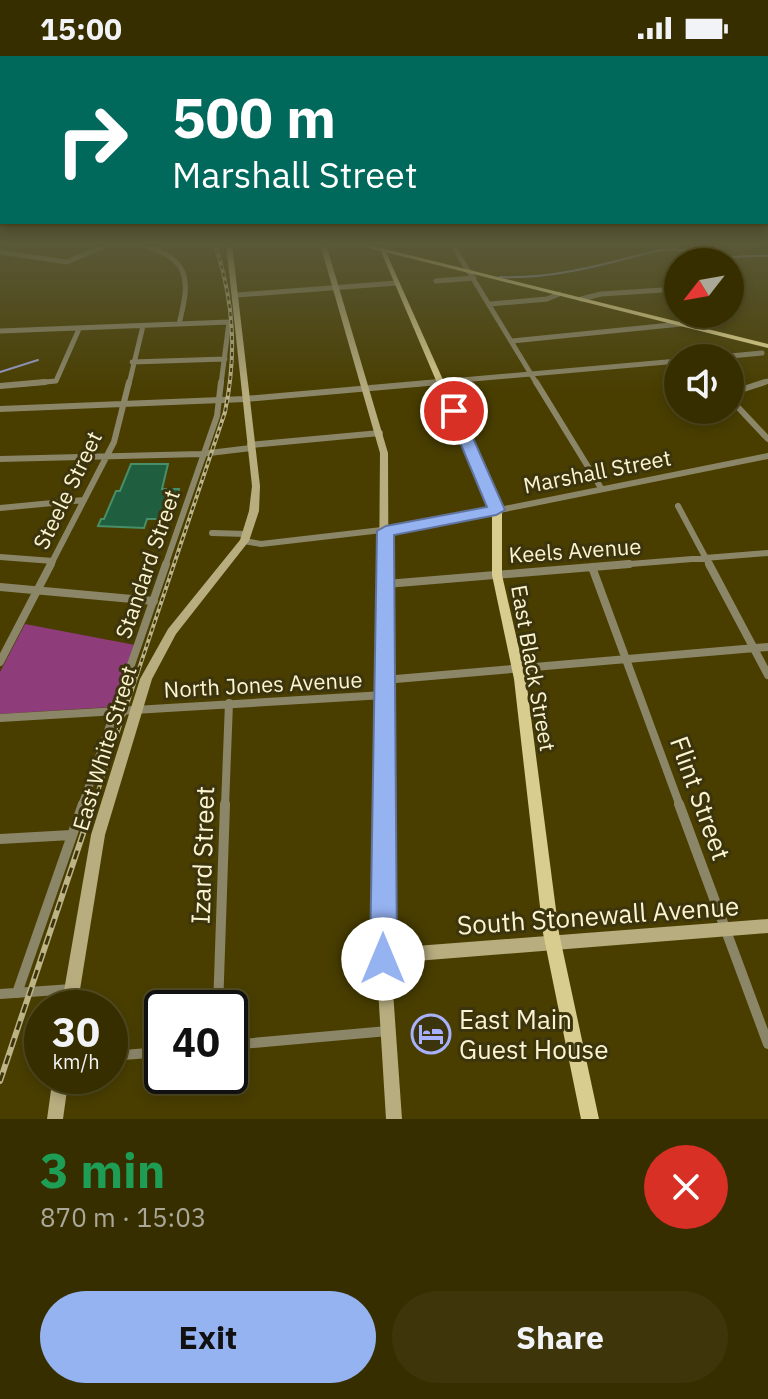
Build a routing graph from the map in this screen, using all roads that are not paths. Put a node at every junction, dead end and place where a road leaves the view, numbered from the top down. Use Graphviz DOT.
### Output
graph roads {
  1 [pos="185,294"];
  2 [pos="257,294"];
  3 [pos="337,294"];
  4 [pos="402,294"];
  5 [pos="484,294"];
  6 [pos="559,294"];
  7 [pos="607,294"];
  8 [pos="237,295"];
  9 [pos="581,299"];
  10 [pos="490,304"];
  11 [pos="664,320"];
  12 [pos="179,324"];
  13 [pos="143,326"];
  14 [pos="664,326"];
  15 [pos="694,328"];
  16 [pos="79,329"];
  17 [pos="0,331"];
  18 [pos="512,341"];
  19 [pos="765,350"];
  20 [pos="744,353"];
  21 [pos="225,359"];
  22 [pos="132,362"];
  23 [pos="664,362"];
  24 [pos="532,373"];
  25 [pos="441,381"];
  26 [pos="768,381"];
  27 [pos="0,386"];
  28 [pos="366,388"];
  29 [pos="245,399"];
  30 [pos="220,400"];
  31 [pos="122,404"];
  32 [pos="0,409"];
  33 [pos="380,433"];
  34 [pos="768,439"];
  35 [pos="251,446"];
  36 [pos="205,453"];
  37 [pos="108,455"];
  38 [pos="768,456"];
  39 [pos="0,459"];
  40 [pos="601,488"];
  41 [pos="84,500"];
  42 [pos="678,506"];
  43 [pos="0,508"];
  44 [pos="496,510"];
  45 [pos="386,531"];
  46 [pos="212,533"];
  47 [pos="246,537"];
  48 [pos="768,553"];
  49 [pos="0,557"];
  50 [pos="707,558"];
  51 [pos="53,561"];
  52 [pos="592,567"];
  53 [pos="497,575"];
  54 [pos="386,584"];
  55 [pos="0,587"];
  56 [pos="38,590"];
  57 [pos="154,601"];
  58 [pos="768,647"];
  59 [pos="754,648"];
  60 [pos="627,660"];
  61 [pos="0,662"];
  62 [pos="518,669"];
  63 [pos="768,675"];
  64 [pos="384,680"];
  65 [pos="384,695"];
  66 [pos="229,703"];
  67 [pos="136,709"];
  68 [pos="114,712"];
  69 [pos="0,718"];
  70 [pos="71,835"];
  71 [pos="0,839"];
  72 [pos="768,926"];
  73 [pos="726,930"];
  74 [pos="553,943"];
  75 [pos="383,956"];
  76 [pos="72,989"];
  77 [pos="219,990"];
  78 [pos="17,993"];
  79 [pos="0,994"];
  80 [pos="388,1031"];
  81 [pos="248,1043"];
  82 [pos="768,1044"];
  83 [pos="58,1094"];
  84 [pos="55,1119"];
  85 [pos="394,1119"];
  86 [pos="590,1119"];
  1 -- 12 [label="street"];
  2 -- 8 [label="street"];
  3 -- 28 [label="street"];
  4 -- 25 [label="main road, East Black Street"];
  5 -- 10 [label="street"];
  6 -- 9 [label="highway"];
  6 -- 10 [label="street"];
  7 -- 9 [label="street"];
  8 -- 29 [label="street, East White Street"];
  9 -- 11 [label="highway"];
  10 -- 18 [label="street"];
  12 -- 13 [label="street"];
  12 -- 21 [label="street, Standard Street"];
  13 -- 16 [label="street"];
  13 -- 22 [label="street, Steele Street"];
  14 -- 18 [label="street"];
  15 -- 19 [label="highway"];
  16 -- 17 [label="street"];
  16 -- 27 [label="street"];
  18 -- 24 [label="street"];
  19 -- 20 [label="street"];
  21 -- 22 [label="street"];
  21 -- 30 [label="street, Standard Street"];
  22 -- 31 [label="street, Steele Street"];
  23 -- 24 [label="street"];
  24 -- 25 [label="street"];
  24 -- 40 [label="street"];
  25 -- 28 [label="street"];
  25 -- 44 [label="main road, East Black Street"];
  26 -- 34 [label="street"];
  28 -- 29 [label="street"];
  28 -- 33 [label="street"];
  29 -- 30 [label="street"];
  29 -- 35 [label="street, East White Street"];
  30 -- 31 [label="street"];
  30 -- 36 [label="street, Standard Street"];
  31 -- 32 [label="street"];
  31 -- 37 [label="street, Steele Street"];
  33 -- 35 [label="street"];
  33 -- 45 [label="street"];
  35 -- 36 [label="street"];
  35 -- 47 [label="street, East White Street"];
  36 -- 37 [label="street"];
  36 -- 57 [label="street, Standard Street"];
  37 -- 39 [label="street"];
  37 -- 41 [label="street, Steele Street"];
  38 -- 40 [label="street, Marshall Street"];
  40 -- 44 [label="street, Marshall Street"];
  41 -- 43 [label="street"];
  41 -- 51 [label="street, Steele Street"];
  42 -- 50 [label="street"];
  44 -- 45 [label="street, Marshall Street"];
  44 -- 53 [label="main road, East Black Street"];
  45 -- 47 [label="street, Marshall Street"];
  45 -- 54 [label="street"];
  46 -- 47 [label="street, Marshall Street"];
  47 -- 67 [label="street, East White Street"];
  48 -- 50 [label="street, Keels Avenue"];
  49 -- 51 [label="street"];
  50 -- 52 [label="street, Keels Avenue"];
  50 -- 59 [label="street"];
  51 -- 56 [label="street, Steele Street"];
  52 -- 53 [label="street, Keels Avenue"];
  52 -- 60 [label="street, Flint Street"];
  53 -- 54 [label="street, Keels Avenue"];
  53 -- 62 [label="main road, East Black Street"];
  54 -- 64 [label="street"];
  55 -- 56 [label="street"];
  56 -- 57 [label="street"];
  56 -- 61 [label="street, Steele Street"];
  57 -- 68 [label="street, Standard Street"];
  58 -- 59 [label="street"];
  59 -- 60 [label="street"];
  59 -- 63 [label="street"];
  60 -- 62 [label="street"];
  60 -- 73 [label="street, Flint Street"];
  62 -- 64 [label="street"];
  62 -- 74 [label="main road, East Black Street"];
  64 -- 65 [label="street"];
  65 -- 66 [label="street, North Jones Avenue"];
  65 -- 75 [label="street"];
  66 -- 67 [label="street, North Jones Avenue"];
  66 -- 77 [label="street, Izard Street"];
  67 -- 68 [label="street, North Jones Avenue"];
  67 -- 76 [label="street, East White Street"];
  68 -- 69 [label="street, North Jones Avenue"];
  68 -- 70 [label="street, Standard Street"];
  70 -- 71 [label="street"];
  70 -- 78 [label="street, Standard Street"];
  72 -- 73 [label="street, South Stonewall Avenue"];
  73 -- 74 [label="street, South Stonewall Avenue"];
  73 -- 82 [label="street, Flint Street"];
  74 -- 75 [label="street, South Stonewall Avenue"];
  74 -- 86 [label="main road, East Black Street"];
  75 -- 80 [label="street"];
  76 -- 78 [label="street"];
  78 -- 79 [label="street"];
  80 -- 81 [label="street"];
  80 -- 85 [label="street"];
  83 -- 84 [label="street"];
}
